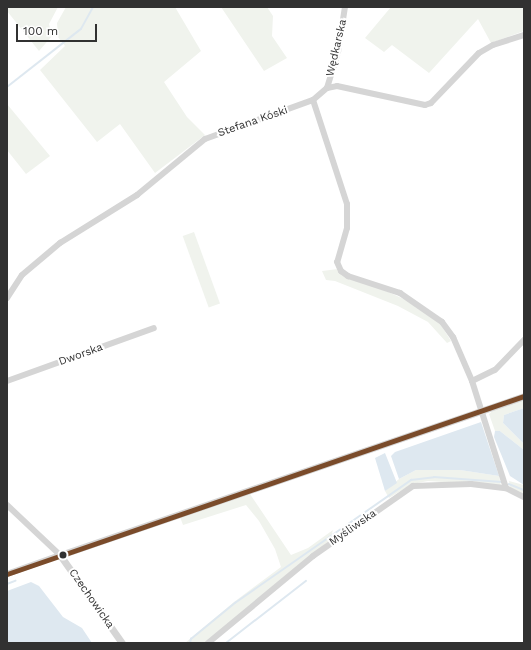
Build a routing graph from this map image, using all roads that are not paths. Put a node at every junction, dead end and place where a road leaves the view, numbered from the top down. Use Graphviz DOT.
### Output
graph roads {
  1 [pos="346,7"];
  2 [pos="524,35"];
  3 [pos="327,88"];
  4 [pos="313,100"];
  5 [pos="7,298"];
  6 [pos="154,328"];
  7 [pos="524,340"];
  8 [pos="7,381"];
  9 [pos="472,381"];
  10 [pos="524,396"];
  11 [pos="482,409"];
  12 [pos="506,488"];
  13 [pos="524,497"];
  14 [pos="7,505"];
  15 [pos="60,555"];
  16 [pos="7,574"];
  17 [pos="122,643"];
  18 [pos="208,643"];
  1 -- 3 [label="street, Wędkarska"];
  2 -- 3 [label="street"];
  3 -- 4 [label="street, Stefana Kóski"];
  4 -- 5 [label="street, Stefana Kóski"];
  4 -- 9 [label="street"];
  6 -- 8 [label="street, Dworska"];
  7 -- 9 [label="street"];
  9 -- 11 [label="street"];
  10 -- 11 [label="street"];
  11 -- 12 [label="street"];
  11 -- 15 [label="street"];
  12 -- 13 [label="street, Myśliwska"];
  12 -- 18 [label="street, Myśliwska"];
  14 -- 15 [label="street, Czechowicka"];
  15 -- 16 [label="street"];
  15 -- 17 [label="street, Czechowicka"];
}
